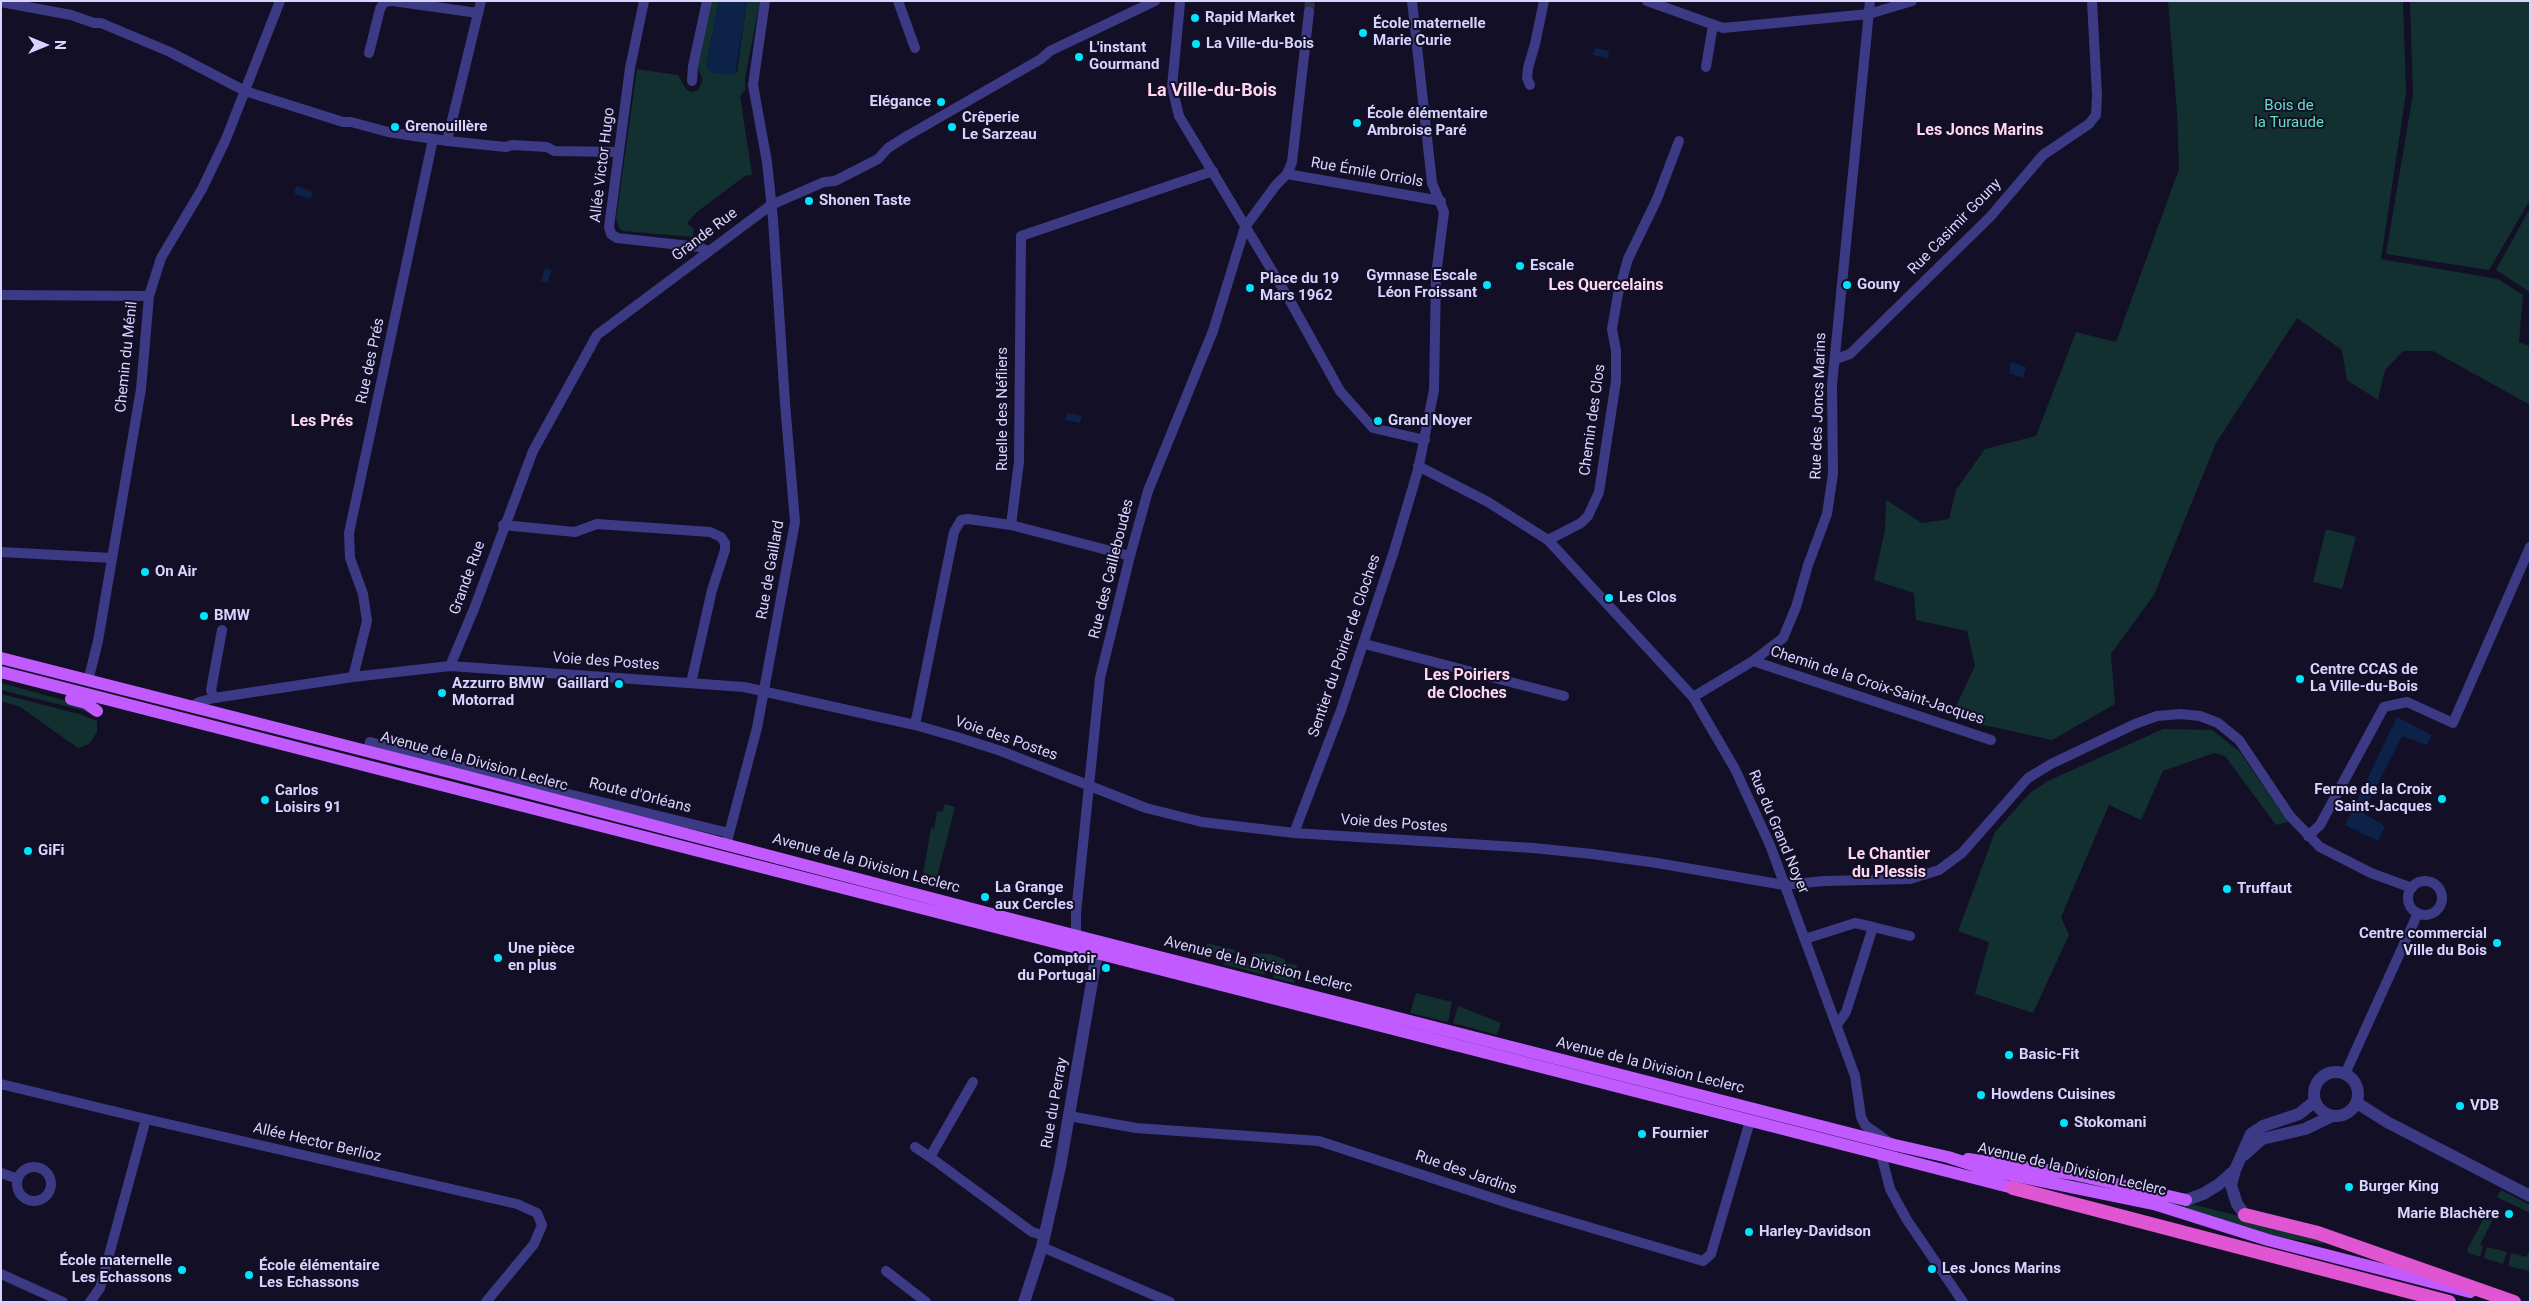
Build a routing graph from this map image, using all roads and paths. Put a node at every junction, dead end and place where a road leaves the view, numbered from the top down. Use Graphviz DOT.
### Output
graph roads {
  1 [pos="280,1"];
  2 [pos="392,1"];
  3 [pos="481,1"];
  4 [pos="644,1"];
  5 [pos="707,1"];
  6 [pos="765,1"];
  7 [pos="898,1"];
  8 [pos="1155,1"];
  9 [pos="1412,1"];
  10 [pos="1544,1"];
  11 [pos="1647,1"];
  12 [pos="1870,1"];
  13 [pos="1912,1"];
  14 [pos="2092,1"];
  15 [pos="1,2"];
  16 [pos="1180,2"];
  17 [pos="1309,12"];
  18 [pos="478,13"];
  19 [pos="1869,14"];
  20 [pos="1713,25"];
  21 [pos="915,48"];
  22 [pos="369,53"];
  23 [pos="1706,67"];
  24 [pos="692,81"];
  25 [pos="1530,85"];
  26 [pos="245,91"];
  27 [pos="433,138"];
  28 [pos="447,140"];
  29 [pos="1679,141"];
  30 [pos="618,152"];
  31 [pos="1213,171"];
  32 [pos="1287,174"];
  33 [pos="1441,201"];
  34 [pos="771,205"];
  35 [pos="1245,227"];
  36 [pos="1255,244"];
  37 [pos="1238,246"];
  38 [pos="708,251"];
  39 [pos="1,295"];
  40 [pos="149,296"];
  41 [pos="1836,359"];
  42 [pos="1425,440"];
  43 [pos="1418,466"];
  44 [pos="503,525"];
  45 [pos="1011,525"];
  46 [pos="1548,540"];
  47 [pos="2530,547"];
  48 [pos="1,552"];
  49 [pos="1130,556"];
  50 [pos="112,558"];
  51 [pos="222,630"];
  52 [pos="1365,644"];
  53 [pos="1,657"];
  54 [pos="1753,661"];
  55 [pos="450,666"];
  56 [pos="1,672"];
  57 [pos="353,677"];
  58 [pos="34,680"];
  59 [pos="88,681"];
  60 [pos="691,683"];
  61 [pos="765,690"];
  62 [pos="1564,696"];
  63 [pos="1693,697"];
  64 [pos="214,698"];
  65 [pos="191,707"];
  66 [pos="97,711"];
  67 [pos="915,725"];
  68 [pos="1991,740"];
  69 [pos="368,751"];
  70 [pos="487,781"];
  71 [pos="515,781"];
  72 [pos="1090,785"];
  73 [pos="1294,833"];
  74 [pos="2308,836"];
  75 [pos="727,839"];
  76 [pos="1784,885"];
  77 [pos="2412,888"];
  78 [pos="2418,913"];
  79 [pos="1872,927"];
  80 [pos="1076,935"];
  81 [pos="1910,936"];
  82 [pos="1805,939"];
  83 [pos="1097,953"];
  84 [pos="1837,1026"];
  85 [pos="2345,1074"];
  86 [pos="973,1082"];
  87 [pos="1,1084"];
  88 [pos="2315,1101"];
  89 [pos="2357,1103"];
  90 [pos="1069,1116"];
  91 [pos="2332,1116"];
  92 [pos="146,1119"];
  93 [pos="1750,1121"];
  94 [pos="1895,1145"];
  95 [pos="915,1147"];
  96 [pos="1881,1154"];
  97 [pos="930,1157"];
  98 [pos="1948,1157"];
  99 [pos="2237,1164"];
  100 [pos="1,1173"];
  101 [pos="18,1179"];
  102 [pos="2013,1188"];
  103 [pos="2530,1196"];
  104 [pos="2186,1200"];
  105 [pos="2245,1215"];
  106 [pos="1042,1246"];
  107 [pos="886,1271"];
  108 [pos="1,1274"];
  109 [pos="63,1302"];
  110 [pos="90,1302"];
  111 [pos="486,1302"];
  112 [pos="926,1302"];
  113 [pos="1025,1302"];
  114 [pos="1170,1302"];
  115 [pos="1963,1302"];
  116 [pos="2449,1302"];
  117 [pos="2506,1302"];
  118 [pos="2514,1302"];
  1 -- 26 [label="street, Chemin du Ménil"];
  2 -- 18 [label="street"];
  2 -- 22 [label="street"];
  3 -- 18 [label="street"];
  4 -- 30 [label="street, Allée Victor Hugo"];
  5 -- 24 [label="street"];
  6 -- 34 [label="street, Rue de Gaillard"];
  7 -- 21 [label="street"];
  8 -- 34 [label="street, Grande Rue"];
  9 -- 33 [label="street, Sentier du Poirier de Cloches"];
  10 -- 25 [label="street"];
  11 -- 20 [label="street"];
  12 -- 19 [label="street, Rue des Joncs Marins"];
  13 -- 19 [label="street"];
  14 -- 41 [label="street, Rue Casimir Gouny"];
  15 -- 26 [label="street"];
  16 -- 31 [label="street"];
  17 -- 32 [label="street"];
  18 -- 28 [label="street"];
  19 -- 20 [label="street"];
  19 -- 41 [label="street, Rue des Joncs Marins"];
  20 -- 23 [label="street"];
  26 -- 27 [label="street"];
  26 -- 40 [label="street, Chemin du Ménil"];
  27 -- 28 [label="street"];
  27 -- 57 [label="street, Rue des Prés"];
  28 -- 30 [label="street"];
  29 -- 46 [label="street, Chemin des Clos"];
  30 -- 38 [label="street, Allée Victor Hugo"];
  31 -- 35 [label="street"];
  31 -- 45 [label="street, Ruelle des Néfliers"];
  32 -- 33 [label="street, Rue Émile Orriols"];
  32 -- 35 [label="street, Rue des Cailleboudes"];
  33 -- 42 [label="street, Sentier du Poirier de Cloches"];
  34 -- 38 [label="street, Grande Rue"];
  34 -- 61 [label="street, Rue de Gaillard"];
  35 -- 36 [label="street"];
  35 -- 37 [label="street, Rue des Cailleboudes"];
  36 -- 37 [label="street"];
  36 -- 42 [label="street"];
  37 -- 49 [label="street, Rue des Cailleboudes"];
  38 -- 44 [label="street, Grande Rue"];
  39 -- 40 [label="street"];
  40 -- 50 [label="street, Chemin du Ménil"];
  41 -- 54 [label="street, Rue des Joncs Marins"];
  42 -- 43 [label="street, Sentier du Poirier de Cloches"];
  43 -- 46 [label="street, Rue du Grand Noyer"];
  43 -- 52 [label="street, Sentier du Poirier de Cloches"];
  44 -- 55 [label="street, Grande Rue"];
  44 -- 60 [label="street"];
  45 -- 49 [label="street"];
  45 -- 67 [label="street"];
  46 -- 63 [label="street, Rue du Grand Noyer"];
  47 -- 74 [label="street"];
  48 -- 50 [label="street"];
  49 -- 72 [label="street, Rue des Cailleboudes"];
  50 -- 59 [label="street, Chemin du Ménil"];
  51 -- 64 [label="street"];
  52 -- 62 [label="street"];
  52 -- 73 [label="street, Sentier du Poirier de Cloches"];
  53 -- 59 [label="main road, Avenue de la Division Leclerc"];
  54 -- 63 [label="street, Rue des Joncs Marins"];
  54 -- 68 [label="street, Chemin de la Croix-Saint-Jacques"];
  55 -- 57 [label="street, Voie des Postes"];
  55 -- 60 [label="street, Voie des Postes"];
  56 -- 58 [label="main road, Avenue de la Division Leclerc"];
  57 -- 64 [label="street, Voie des Postes"];
  58 -- 66 [label="main road"];
  58 -- 83 [label="main road, Avenue de la Division Leclerc"];
  59 -- 65 [label="main road, Avenue de la Division Leclerc"];
  60 -- 61 [label="street, Voie des Postes"];
  61 -- 67 [label="street, Voie des Postes"];
  61 -- 75 [label="street, Rue de Gaillard"];
  63 -- 76 [label="street, Rue du Grand Noyer"];
  64 -- 65 [label="street, Voie des Postes"];
  65 -- 69 [label="main road, Avenue de la Division Leclerc"];
  67 -- 72 [label="street, Voie des Postes"];
  69 -- 70 [label="main road, Avenue de la Division Leclerc"];
  69 -- 71 [label="street, Route d'Orléans"];
  70 -- 71 [label="street, Route d'Orléans"];
  70 -- 75 [label="main road, Avenue de la Division Leclerc"];
  71 -- 75 [label="street, Route d'Orléans"];
  72 -- 73 [label="street, Voie des Postes"];
  72 -- 80 [label="street, Rue des Cailleboudes"];
  73 -- 76 [label="street, Voie des Postes"];
  74 -- 76 [label="street, Voie des Postes"];
  74 -- 77 [label="street, Voie des Postes"];
  75 -- 80 [label="main road, Avenue de la Division Leclerc"];
  76 -- 82 [label="street, Rue du Grand Noyer"];
  77 -- 78 [label="street"];
  77 -- 78 [label="street"];
  78 -- 85 [label="street"];
  79 -- 81 [label="street"];
  79 -- 82 [label="street"];
  79 -- 84 [label="street"];
  80 -- 83 [label="street"];
  80 -- 94 [label="main road, Avenue de la Division Leclerc"];
  82 -- 84 [label="street, Rue du Grand Noyer"];
  83 -- 90 [label="street, Rue du Perray"];
  83 -- 93 [label="main road, Avenue de la Division Leclerc"];
  84 -- 94 [label="street, Rue du Grand Noyer"];
  85 -- 88 [label="street"];
  85 -- 89 [label="street"];
  86 -- 97 [label="street"];
  87 -- 92 [label="street, Allée Hector Berlioz"];
  88 -- 91 [label="street"];
  88 -- 99 [label="street"];
  89 -- 91 [label="street"];
  89 -- 103 [label="street"];
  90 -- 93 [label="street, Rue des Jardins"];
  90 -- 106 [label="street, Rue du Perray"];
  91 -- 99 [label="street"];
  92 -- 110 [label="street"];
  92 -- 111 [label="street, Allée Hector Berlioz"];
  93 -- 96 [label="main road, Avenue de la Division Leclerc"];
  94 -- 98 [label="main road, Avenue de la Division Leclerc"];
  95 -- 97 [label="street"];
  96 -- 102 [label="main road, Avenue de la Division Leclerc"];
  96 -- 115 [label="street"];
  97 -- 106 [label="street"];
  98 -- 104 [label="main road"];
  98 -- 117 [label="main road, Avenue de la Division Leclerc"];
  99 -- 104 [label="street"];
  99 -- 105 [label="street"];
  100 -- 101 [label="street"];
  102 -- 116 [label="highway, Avenue de la Division Leclerc"];
  105 -- 118 [label="highway"];
  106 -- 113 [label="street, Rue du Perray"];
  106 -- 114 [label="street"];
  107 -- 112 [label="street"];
  108 -- 109 [label="street"];
}
